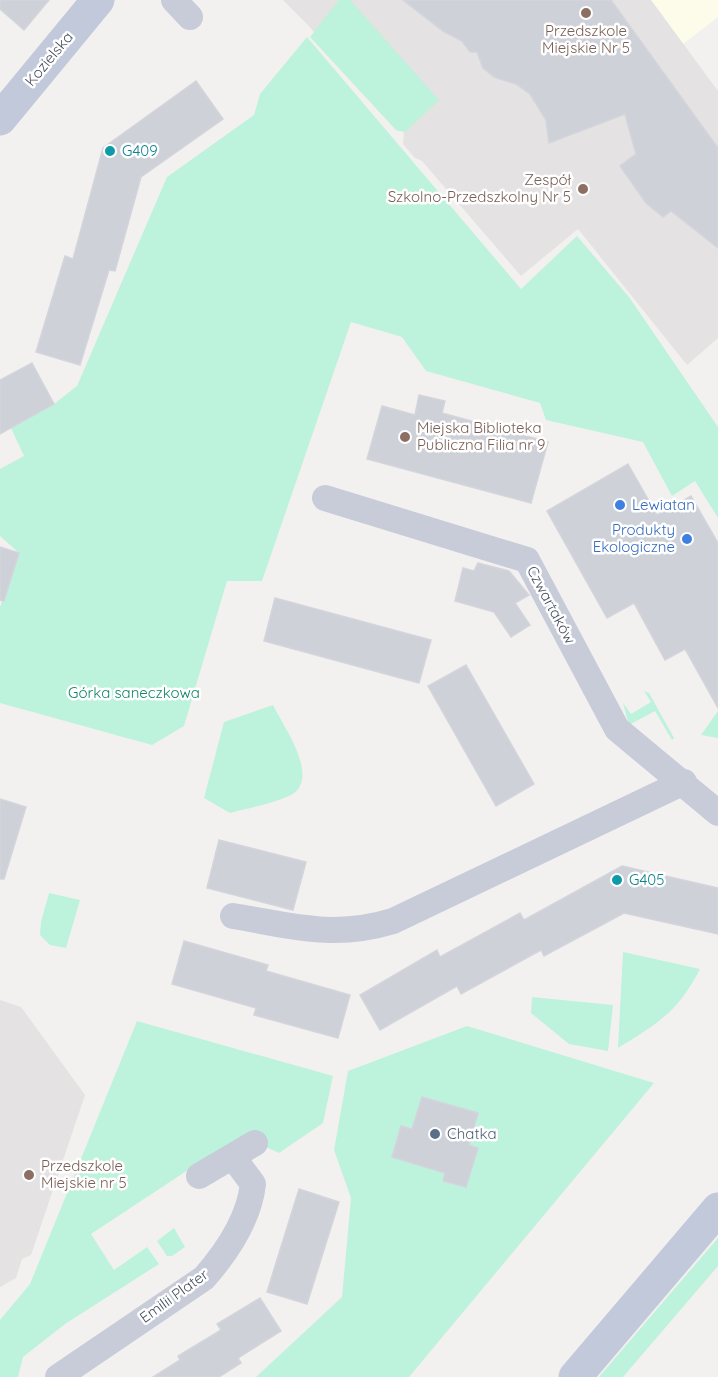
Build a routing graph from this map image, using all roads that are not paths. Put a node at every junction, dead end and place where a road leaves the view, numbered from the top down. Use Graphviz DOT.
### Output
graph roads {
  1 [pos="98,0"];
  2 [pos="0,119"];
  3 [pos="325,498"];
  4 [pos="684,782"];
  5 [pos="718,813"];
  6 [pos="233,916"];
  7 [pos="255,1143"];
  8 [pos="233,1157"];
  9 [pos="199,1176"];
  10 [pos="718,1209"];
  11 [pos="58,1377"];
  12 [pos="576,1377"];
  1 -- 2 [label="street, Kozielska"];
  3 -- 4 [label="street, Czwartaków"];
  4 -- 5 [label="street, Czwartaków"];
  4 -- 6 [label="street"];
  7 -- 8 [label="street"];
  8 -- 9 [label="street"];
  8 -- 11 [label="street, Emilii Plater"];
  10 -- 12 [label="street"];
}
